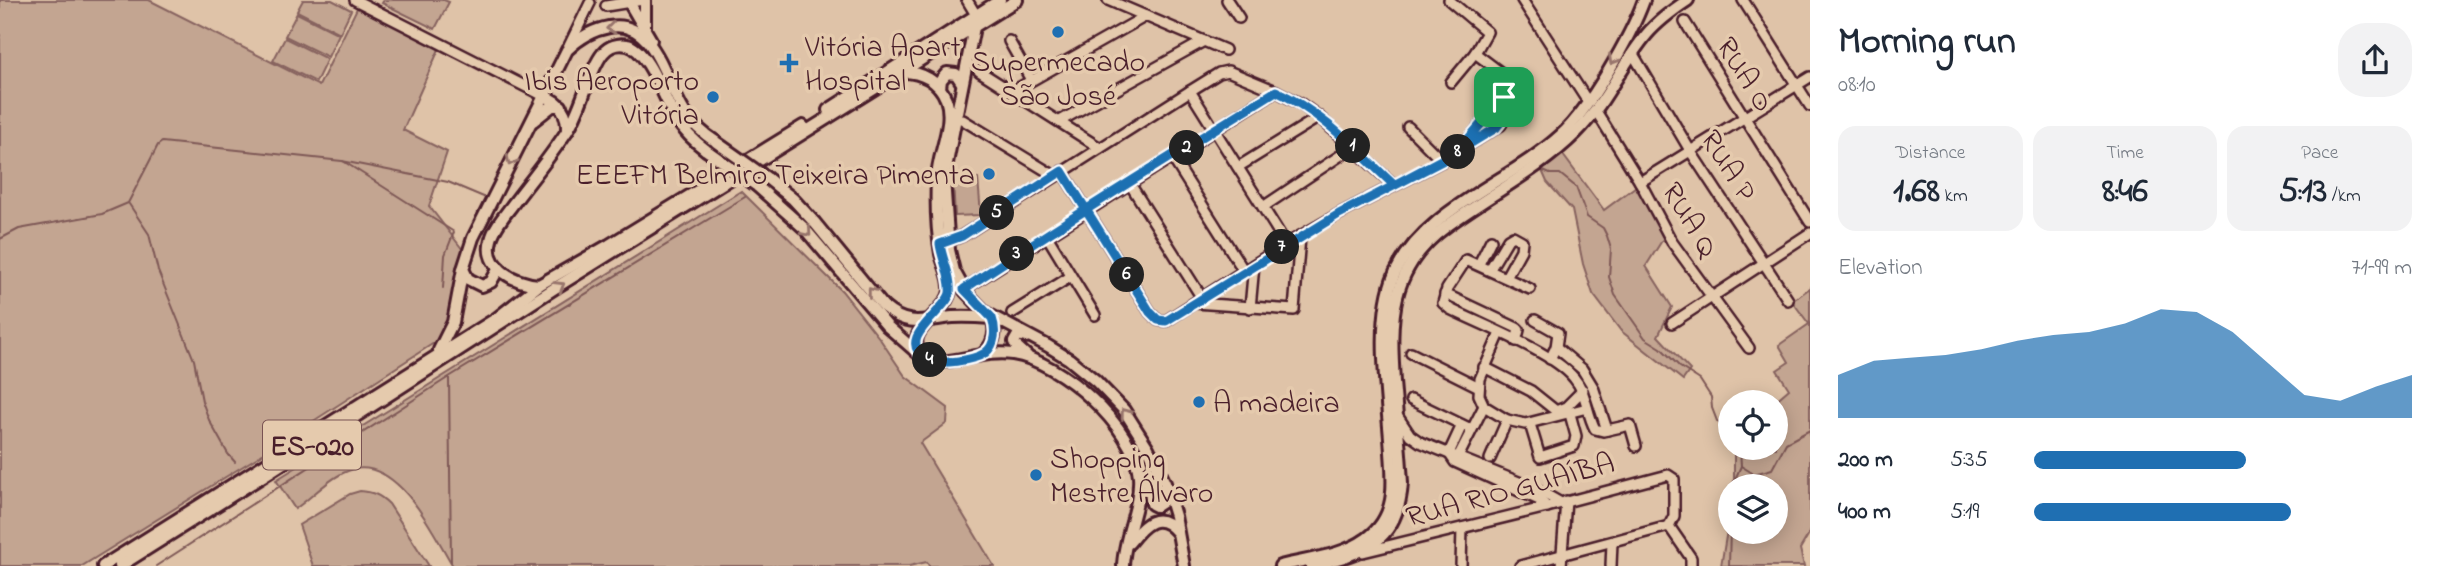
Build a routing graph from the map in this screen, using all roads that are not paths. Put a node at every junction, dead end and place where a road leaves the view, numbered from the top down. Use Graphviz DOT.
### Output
graph roads {
  1 [pos="355,0"];
  2 [pos="644,0"];
  3 [pos="967,0"];
  4 [pos="1000,0"];
  5 [pos="1017,0"];
  6 [pos="1108,0"];
  7 [pos="1227,0"];
  8 [pos="1449,0"];
  9 [pos="1522,0"];
  10 [pos="1644,0"];
  11 [pos="1688,0"];
  12 [pos="1743,0"];
  13 [pos="589,1"];
  14 [pos="606,3"];
  15 [pos="630,4"];
  16 [pos="976,15"];
  17 [pos="1146,16"];
  18 [pos="1239,18"];
  19 [pos="1685,22"];
  20 [pos="645,27"];
  21 [pos="974,27"];
  22 [pos="1009,41"];
  23 [pos="1204,41"];
  24 [pos="567,50"];
  25 [pos="1225,50"];
  26 [pos="1475,53"];
  27 [pos="1633,54"];
  28 [pos="979,71"];
  29 [pos="904,72"];
  30 [pos="666,75"];
  31 [pos="1810,78"];
  32 [pos="1031,80"];
  33 [pos="1451,82"];
  34 [pos="962,83"];
  35 [pos="1797,86"];
  36 [pos="940,88"];
  37 [pos="1013,91"];
  38 [pos="1190,91"];
  39 [pos="1276,91"];
  40 [pos="544,96"];
  41 [pos="1504,97"];
  42 [pos="1588,102"];
  43 [pos="561,106"];
  44 [pos="1810,106"];
  45 [pos="1596,111"];
  46 [pos="1319,117"];
  47 [pos="1745,119"];
  48 [pos="962,120"];
  49 [pos="1060,121"];
  50 [pos="531,122"];
  51 [pos="1408,127"];
  52 [pos="1214,130"];
  53 [pos="568,131"];
  54 [pos="1353,147"];
  55 [pos="1100,148"];
  56 [pos="1458,151"];
  57 [pos="1691,152"];
  58 [pos="1172,158"];
  59 [pos="1442,161"];
  60 [pos="1238,167"];
  61 [pos="1058,174"];
  62 [pos="1640,182"];
  63 [pos="1130,184"];
  64 [pos="1394,185"];
  65 [pos="1263,207"];
  66 [pos="1088,210"];
  67 [pos="1810,222"];
  68 [pos="1810,233"];
  69 [pos="1046,236"];
  70 [pos="1300,237"];
  71 [pos="1491,240"];
  72 [pos="944,243"];
  73 [pos="1286,244"];
  74 [pos="1479,264"];
  75 [pos="1763,264"];
  76 [pos="1254,265"];
  77 [pos="499,268"];
  78 [pos="463,269"];
  79 [pos="1490,269"];
  80 [pos="1244,271"];
  81 [pos="1070,276"];
  82 [pos="1506,277"];
  83 [pos="539,285"];
  84 [pos="964,289"];
  85 [pos="1530,289"];
  86 [pos="1445,294"];
  87 [pos="1711,299"];
  88 [pos="1788,300"];
  89 [pos="1198,301"];
  90 [pos="1250,308"];
  91 [pos="1012,313"];
  92 [pos="1095,315"];
  93 [pos="992,318"];
  94 [pos="1535,320"];
  95 [pos="928,321"];
  96 [pos="1672,323"];
  97 [pos="1500,334"];
  98 [pos="1516,341"];
  99 [pos="1048,346"];
  100 [pos="1556,347"];
  101 [pos="1749,348"];
  102 [pos="983,354"];
  103 [pos="1411,354"];
  104 [pos="435,355"];
  105 [pos="925,358"];
  106 [pos="1550,359"];
  107 [pos="1038,362"];
  108 [pos="1484,367"];
  109 [pos="1479,387"];
  110 [pos="1583,390"];
  111 [pos="1411,400"];
  112 [pos="1483,406"];
  113 [pos="1587,408"];
  114 [pos="1396,414"];
  115 [pos="1570,414"];
  116 [pos="1507,419"];
  117 [pos="1530,424"];
  118 [pos="1462,425"];
  119 [pos="1471,429"];
  120 [pos="1607,430"];
  121 [pos="1636,446"];
  122 [pos="1454,458"];
  123 [pos="1490,459"];
  124 [pos="1137,466"];
  125 [pos="1165,483"];
  126 [pos="1563,502"];
  127 [pos="1543,503"];
  128 [pos="1669,526"];
  129 [pos="1462,528"];
  130 [pos="1178,534"];
  131 [pos="1612,541"];
  132 [pos="1360,552"];
  133 [pos="1561,555"];
  134 [pos="1123,559"];
  135 [pos="103,566"];
  136 [pos="120,566"];
  137 [pos="1184,566"];
  138 [pos="1280,566"];
  139 [pos="1312,566"];
  140 [pos="1461,566"];
  141 [pos="1520,566"];
  142 [pos="1561,566"];
  143 [pos="1611,566"];
  144 [pos="1691,566"];
  1 -- 40 [label="street"];
  2 -- 15 [label="street"];
  2 -- 20 [label="main road"];
  3 -- 16 [label="street"];
  4 -- 16 [label="main road, ES-020"];
  5 -- 21 [label="main road, ES-020"];
  6 -- 17 [label="street"];
  7 -- 18 [label="street"];
  8 -- 26 [label="street"];
  9 -- 42 [label="street"];
  10 -- 42 [label="main road, one-way"];
  11 -- 27 [label="main road"];
  12 -- 35 [label="street"];
  13 -- 14 [label="street"];
  13 -- 24 [label="street"];
  14 -- 15 [label="street"];
  15 -- 20 [label="main road"];
  16 -- 83 [label="main road, ES-020"];
  17 -- 23 [label="street"];
  17 -- 32 [label="street"];
  19 -- 47 [label="street, RUA O"];
  20 -- 30 [label="main road"];
  21 -- 29 [label="main road, ES-020"];
  21 -- 34 [label="main road"];
  22 -- 32 [label="street"];
  23 -- 25 [label="street"];
  23 -- 49 [label="street"];
  30 -- 24 [label="main road, one-way"];
  24 -- 40 [label="main road"];
  26 -- 33 [label="street"];
  26 -- 41 [label="street"];
  27 -- 45 [label="main road"];
  27 -- 57 [label="street, RUA P"];
  28 -- 37 [label="street"];
  29 -- 36 [label="main road"];
  136 -- 29 [label="main road, ES-020, one-way"];
  95 -- 30 [label="main road, one-way, bridge"];
  31 -- 35 [label="street"];
  32 -- 37 [label="street"];
  34 -- 36 [label="main road"];
  34 -- 72 [label="main road"];
  35 -- 44 [label="street"];
  35 -- 47 [label="street"];
  36 -- 72 [label="main road"];
  37 -- 49 [label="street"];
  38 -- 39 [label="street"];
  38 -- 52 [label="street"];
  38 -- 55 [label="street"];
  39 -- 46 [label="street"];
  39 -- 52 [label="street"];
  40 -- 43 [label="main road"];
  40 -- 50 [label="main road"];
  41 -- 56 [label="street"];
  41 -- 56 [label="street"];
  42 -- 138 [label="main road"];
  43 -- 50 [label="main road"];
  43 -- 53 [label="main road"];
  45 -- 62 [label="street, RUA Q"];
  45 -- 114 [label="main road"];
  46 -- 54 [label="street"];
  46 -- 60 [label="street"];
  47 -- 57 [label="street"];
  47 -- 67 [label="street, RUA O"];
  48 -- 61 [label="street"];
  49 -- 55 [label="street"];
  50 -- 78 [label="main road, one-way"];
  51 -- 59 [label="street"];
  52 -- 58 [label="street"];
  52 -- 60 [label="street"];
  53 -- 77 [label="main road"];
  53 -- 105 [label="main road, one-way, bridge"];
  54 -- 64 [label="street"];
  54 -- 65 [label="street"];
  55 -- 61 [label="street"];
  56 -- 59 [label="street"];
  57 -- 62 [label="street"];
  57 -- 75 [label="street, RUA P"];
  58 -- 63 [label="street"];
  58 -- 80 [label="street"];
  59 -- 64 [label="street"];
  60 -- 65 [label="street"];
  61 -- 66 [label="street"];
  61 -- 72 [label="street"];
  62 -- 87 [label="street, RUA Q"];
  63 -- 66 [label="street"];
  63 -- 89 [label="street"];
  64 -- 70 [label="street"];
  65 -- 73 [label="street"];
  66 -- 69 [label="street"];
  66 -- 89 [label="street"];
  68 -- 75 [label="street"];
  69 -- 81 [label="street"];
  69 -- 84 [label="street"];
  70 -- 73 [label="street"];
  70 -- 90 [label="street"];
  71 -- 74 [label="street"];
  72 -- 84 [label="main road"];
  72 -- 95 [label="main road"];
  73 -- 76 [label="street"];
  74 -- 79 [label="street"];
  74 -- 86 [label="street"];
  75 -- 87 [label="street"];
  75 -- 88 [label="street, RUA P"];
  76 -- 80 [label="street"];
  76 -- 90 [label="street"];
  77 -- 78 [label="main road"];
  77 -- 83 [label="main road"];
  78 -- 104 [label="main road"];
  79 -- 82 [label="street"];
  79 -- 82 [label="street"];
  80 -- 89 [label="street"];
  81 -- 91 [label="street"];
  81 -- 92 [label="street"];
  82 -- 85 [label="street"];
  83 -- 104 [label="main road, ES-020"];
  84 -- 93 [label="main road"];
  86 -- 97 [label="street"];
  86 -- 98 [label="street"];
  87 -- 96 [label="street"];
  87 -- 101 [label="street, RUA Q"];
  89 -- 90 [label="street"];
  93 -- 95 [label="main road"];
  93 -- 99 [label="main road"];
  93 -- 102 [label="main road"];
  94 -- 100 [label="street"];
  95 -- 105 [label="main road"];
  97 -- 98 [label="street"];
  97 -- 108 [label="street"];
  98 -- 106 [label="street"];
  99 -- 107 [label="main road"];
  125 -- 99 [label="main road, one-way"];
  100 -- 106 [label="street"];
  100 -- 120 [label="street"];
  102 -- 105 [label="main road"];
  102 -- 107 [label="main road"];
  103 -- 109 [label="street"];
  104 -- 135 [label="main road, ES-020"];
  106 -- 110 [label="street"];
  107 -- 124 [label="main road"];
  108 -- 109 [label="street"];
  108 -- 110 [label="street"];
  109 -- 112 [label="street"];
  110 -- 113 [label="street"];
  111 -- 118 [label="street"];
  112 -- 116 [label="street"];
  112 -- 119 [label="street"];
  113 -- 115 [label="street"];
  113 -- 120 [label="street"];
  114 -- 122 [label="street"];
  114 -- 132 [label="main road"];
  115 -- 117 [label="street"];
  115 -- 117 [label="street"];
  116 -- 117 [label="street"];
  116 -- 123 [label="street"];
  118 -- 119 [label="street"];
  118 -- 122 [label="street"];
  119 -- 122 [label="street"];
  120 -- 121 [label="street"];
  122 -- 127 [label="street"];
  124 -- 125 [label="main road"];
  124 -- 134 [label="main road"];
  125 -- 130 [label="main road"];
  126 -- 127 [label="street, RUA RIO GUAÍBA"];
  126 -- 128 [label="street, RUA RIO GUAÍBA"];
  126 -- 133 [label="street"];
  127 -- 129 [label="street, RUA RIO GUAÍBA"];
  128 -- 131 [label="street"];
  128 -- 144 [label="street"];
  129 -- 132 [label="street, RUA RIO GUAÍBA"];
  129 -- 140 [label="street"];
  130 -- 134 [label="main road"];
  130 -- 137 [label="main road"];
  131 -- 133 [label="street"];
  131 -- 143 [label="street"];
  132 -- 139 [label="main road"];
  133 -- 141 [label="street"];
  133 -- 142 [label="street"];
}
